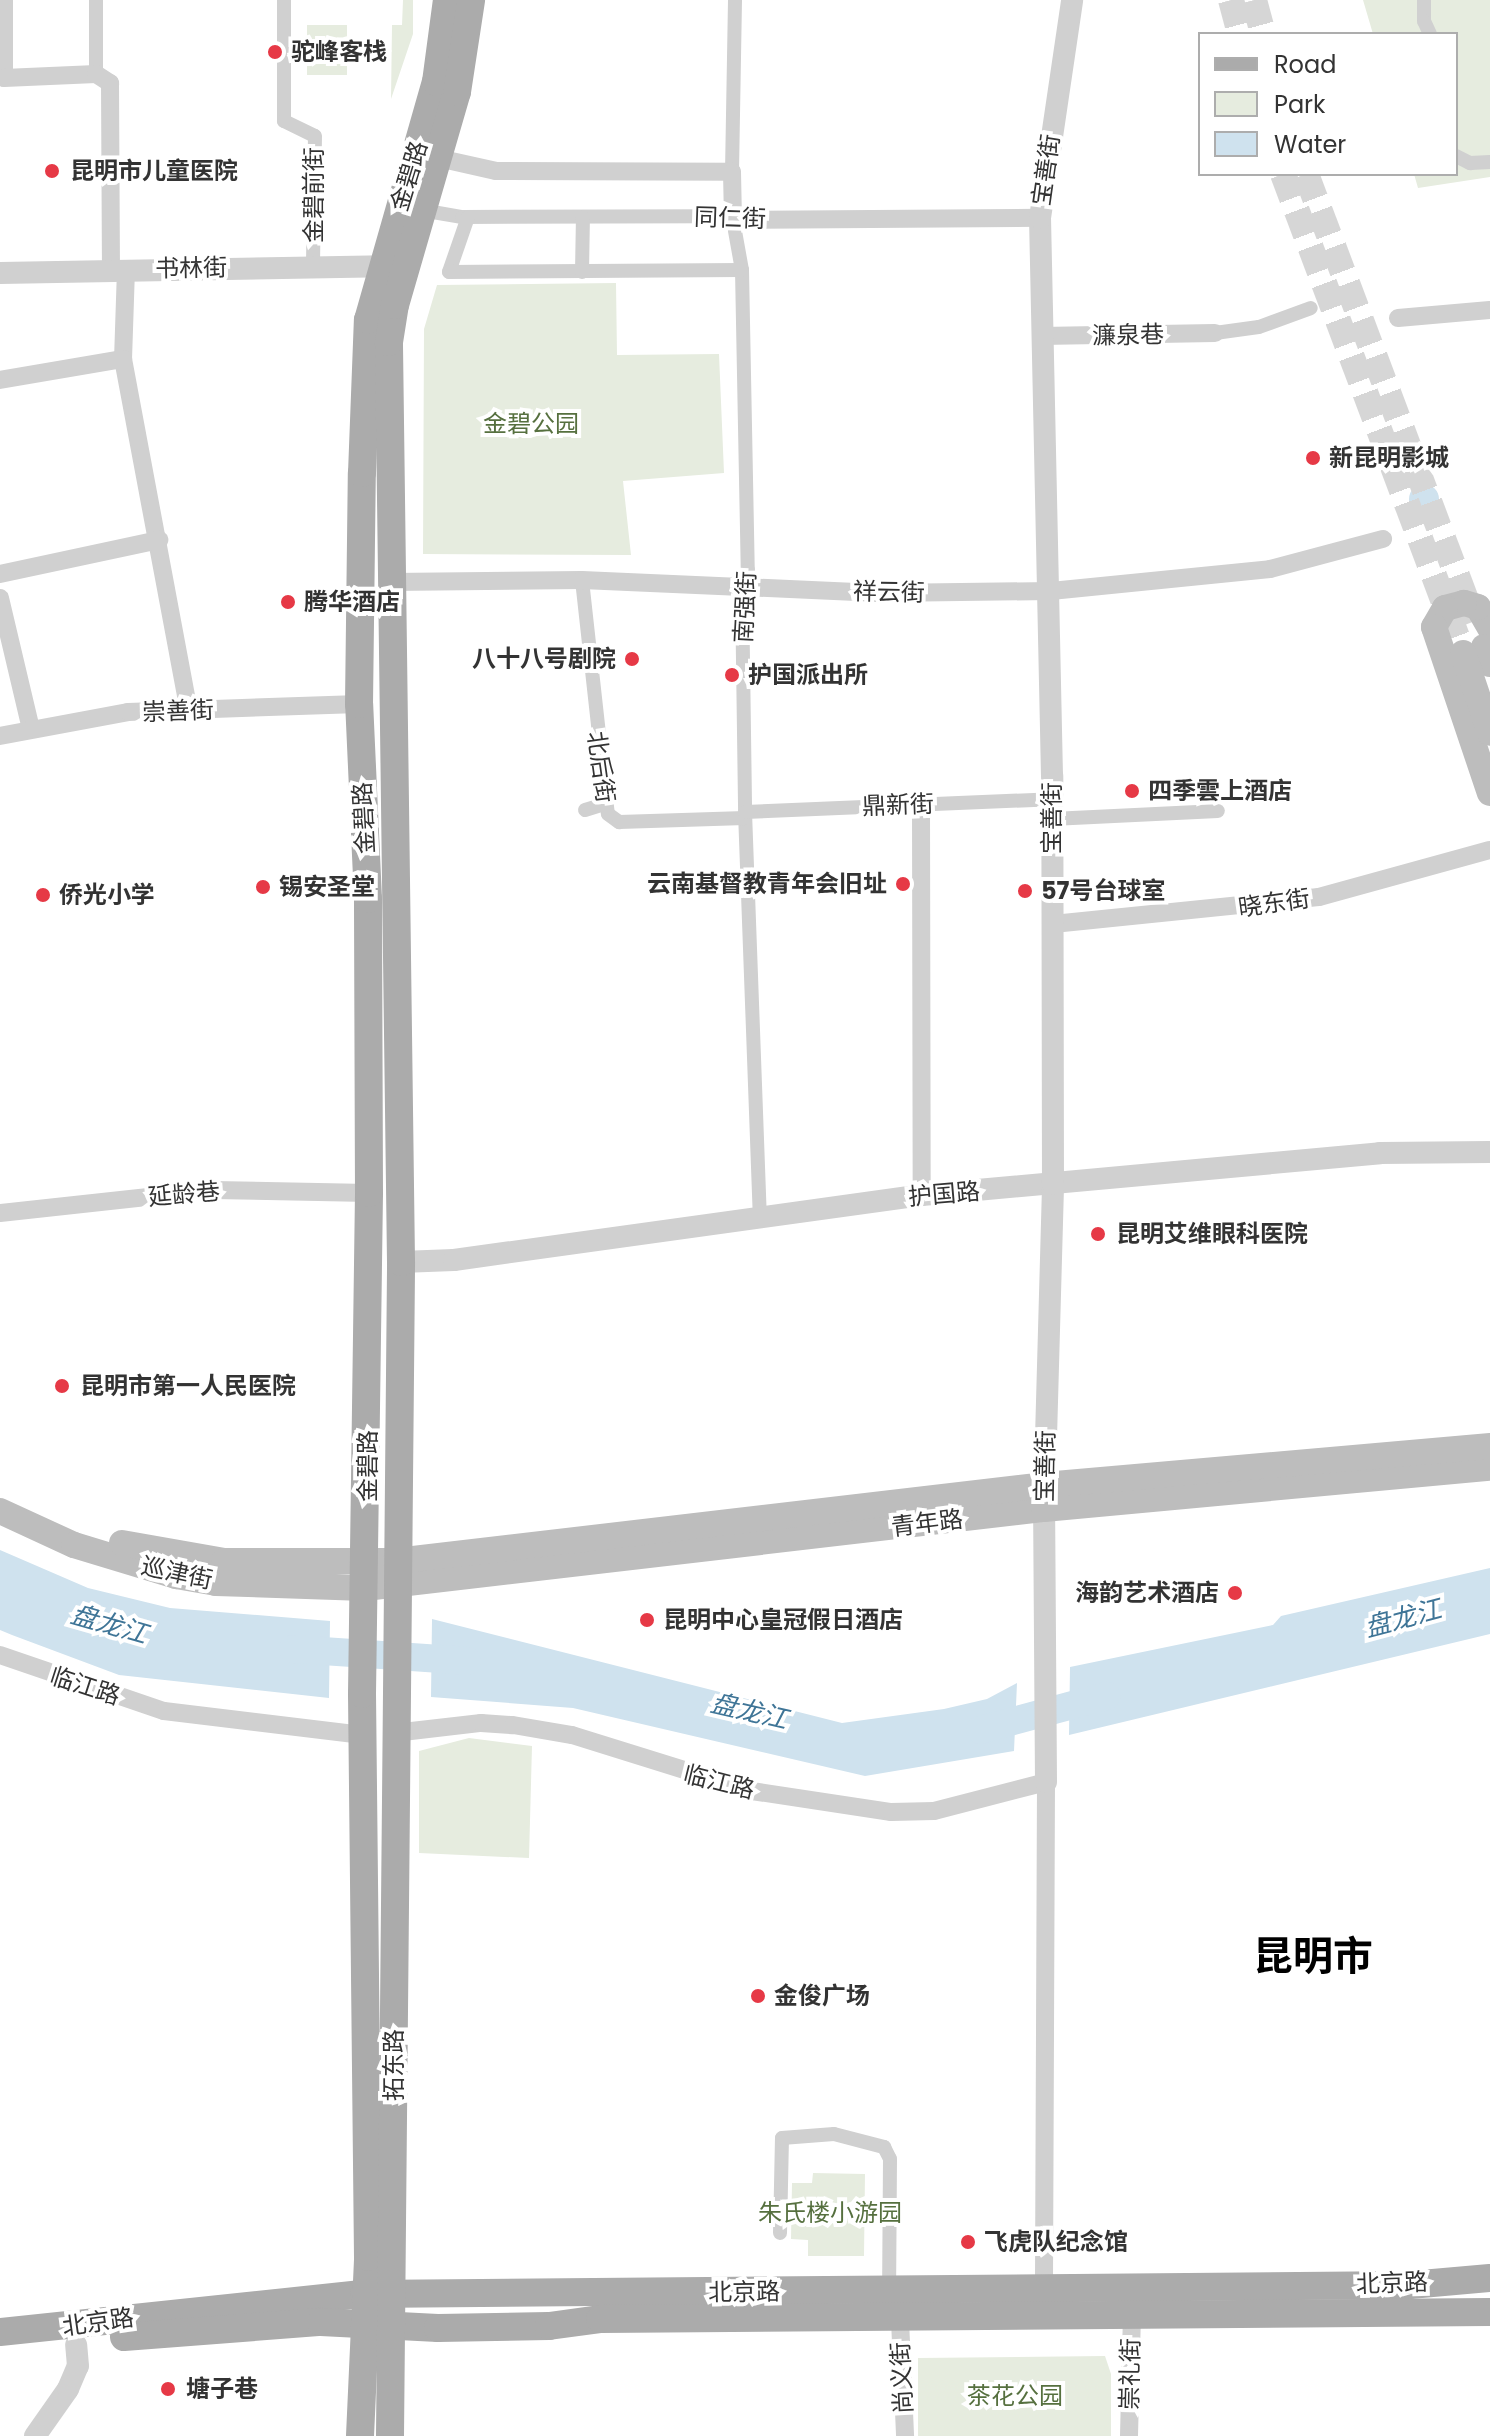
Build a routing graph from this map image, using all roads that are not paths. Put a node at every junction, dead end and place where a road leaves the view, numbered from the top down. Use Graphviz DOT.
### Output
graph roads {
  1 [pos="4,0"];
  2 [pos="96,0"];
  3 [pos="284,0"];
  4 [pos="447,0"];
  5 [pos="471,0"];
  6 [pos="735,0"];
  7 [pos="1072,0"];
  8 [pos="1424,0"];
  9 [pos="1429,32"];
  10 [pos="96,74"];
  11 [pos="1458,157"];
  12 [pos="438,158"];
  13 [pos="1490,162"];
  14 [pos="732,172"];
  15 [pos="421,210"];
  16 [pos="468,217"];
  17 [pos="583,217"];
  18 [pos="1040,218"];
  19 [pos="733,220"];
  20 [pos="313,265"];
  21 [pos="383,266"];
  22 [pos="119,269"];
  23 [pos="742,270"];
  24 [pos="582,272"];
  25 [pos="0,273"];
  26 [pos="1311,308"];
  27 [pos="1490,310"];
  28 [pos="1398,318"];
  29 [pos="1215,333"];
  30 [pos="1041,336"];
  31 [pos="123,359"];
  32 [pos="0,380"];
  33 [pos="1383,539"];
  34 [pos="159,540"];
  35 [pos="0,574"];
  36 [pos="582,580"];
  37 [pos="390,582"];
  38 [pos="742,589"];
  39 [pos="1051,591"];
  40 [pos="0,598"];
  41 [pos="1482,648"];
  42 [pos="359,704"];
  43 [pos="189,710"];
  44 [pos="31,729"];
  45 [pos="1490,733"];
  46 [pos="0,736"];
  47 [pos="1490,793"];
  48 [pos="605,804"];
  49 [pos="921,804"];
  50 [pos="1052,809"];
  51 [pos="585,810"];
  52 [pos="1218,811"];
  53 [pos="745,815"];
  54 [pos="1490,850"];
  55 [pos="1053,924"];
  56 [pos="1490,1152"];
  57 [pos="1053,1184"];
  58 [pos="369,1193"];
  59 [pos="922,1195"];
  60 [pos="0,1213"];
  61 [pos="760,1214"];
  62 [pos="401,1262"];
  63 [pos="1490,1446"];
  64 [pos="1490,1468"];
  65 [pos="0,1493"];
  66 [pos="1044,1497"];
  67 [pos="0,1511"];
  68 [pos="396,1574"];
  69 [pos="364,1584"];
  70 [pos="0,1655"];
  71 [pos="362,1694"];
  72 [pos="394,1694"];
  73 [pos="394,1733"];
  74 [pos="363,1735"];
  75 [pos="1046,1782"];
  76 [pos="780,2233"];
  77 [pos="1490,2278"];
  78 [pos="1044,2288"];
  79 [pos="889,2290"];
  80 [pos="364,2294"];
  81 [pos="393,2294"];
  82 [pos="1490,2312"];
  83 [pos="1132,2313"];
  84 [pos="0,2314"];
  85 [pos="900,2320"];
  86 [pos="362,2324"];
  87 [pos="393,2326"];
  88 [pos="0,2332"];
  89 [pos="71,2336"];
  90 [pos="0,2350"];
  91 [pos="35,2436"];
  92 [pos="360,2436"];
  93 [pos="390,2436"];
  94 [pos="905,2436"];
  95 [pos="1129,2436"];
  1 -- 10 [label="street"];
  2 -- 10 [label="street"];
  3 -- 20 [label="street, 金碧前街"];
  4 -- 21 [label="main road, 金碧路"];
  5 -- 12 [label="main road, 金碧路"];
  6 -- 14 [label="street, 南强街"];
  7 -- 18 [label="street, 宝善街"];
  8 -- 9 [label="street"];
  10 -- 22 [label="street"];
  11 -- 13 [label="street"];
  12 -- 14 [label="street"];
  12 -- 15 [label="main road, 金碧路"];
  14 -- 19 [label="street, 南强街"];
  15 -- 16 [label="street, 同仁街"];
  15 -- 37 [label="main road, 金碧路"];
  16 -- 17 [label="street, 同仁街"];
  16 -- 24 [label="street"];
  17 -- 19 [label="street, 同仁街"];
  17 -- 24 [label="street"];
  18 -- 19 [label="street, 同仁街"];
  18 -- 30 [label="street, 宝善街"];
  19 -- 23 [label="street, 南强街"];
  20 -- 21 [label="street, 书林街"];
  20 -- 22 [label="street, 书林街"];
  21 -- 42 [label="main road, 金碧路"];
  22 -- 25 [label="street, 书林街"];
  22 -- 31 [label="street"];
  23 -- 24 [label="street"];
  23 -- 38 [label="street, 南强街"];
  26 -- 29 [label="street"];
  27 -- 28 [label="street"];
  29 -- 30 [label="street, 濂泉巷"];
  30 -- 39 [label="street, 宝善街"];
  31 -- 32 [label="street"];
  31 -- 34 [label="street"];
  33 -- 39 [label="street, 祥云街"];
  34 -- 35 [label="street"];
  34 -- 43 [label="street"];
  36 -- 37 [label="street, 祥云街"];
  36 -- 38 [label="street, 祥云街"];
  36 -- 48 [label="street, 北后街"];
  37 -- 62 [label="main road, 金碧路"];
  38 -- 39 [label="street, 祥云街"];
  38 -- 53 [label="street, 南强街"];
  39 -- 50 [label="street, 宝善街"];
  40 -- 44 [label="street"];
  41 -- 45 [label="main road"];
  41 -- 47 [label="main road"];
  42 -- 43 [label="street, 崇善街"];
  42 -- 58 [label="main road, 金碧路"];
  43 -- 44 [label="street, 崇善街"];
  44 -- 46 [label="street, 崇善街"];
  48 -- 51 [label="street"];
  48 -- 53 [label="street, 北后街"];
  49 -- 50 [label="street, 鼎新街"];
  49 -- 53 [label="street, 鼎新街"];
  49 -- 59 [label="street"];
  50 -- 52 [label="street, 鼎新街"];
  50 -- 55 [label="street, 宝善街"];
  53 -- 61 [label="street, 南强街"];
  54 -- 55 [label="street, 晓东街"];
  55 -- 57 [label="street, 宝善街"];
  56 -- 57 [label="street, 护国路"];
  57 -- 59 [label="street, 护国路"];
  57 -- 66 [label="street, 宝善街"];
  58 -- 60 [label="street, 延龄巷"];
  58 -- 69 [label="main road, 金碧路"];
  59 -- 61 [label="street, 护国路"];
  61 -- 62 [label="street, 护国路"];
  62 -- 68 [label="main road, 金碧路"];
  63 -- 66 [label="main road, 青年路"];
  64 -- 66 [label="main road, 青年路"];
  65 -- 69 [label="main road, 巡津街"];
  66 -- 68 [label="main road, 青年路"];
  66 -- 75 [label="street, 宝善街"];
  67 -- 69 [label="main road, 巡津街"];
  68 -- 69 [label="main road, 青年路"];
  68 -- 72 [label="main road, 金碧路"];
  69 -- 71 [label="main road, 金碧路"];
  70 -- 74 [label="street, 临江路"];
  71 -- 74 [label="main road, 拓东路"];
  72 -- 73 [label="main road, 拓东路"];
  73 -- 75 [label="street, 临江路"];
  73 -- 81 [label="main road, 拓东路"];
  74 -- 80 [label="main road, 拓东路"];
  75 -- 78 [label="street"];
  76 -- 79 [label="street"];
  77 -- 78 [label="main road, 北京路"];
  78 -- 79 [label="main road, 北京路"];
  79 -- 81 [label="main road, 北京路"];
  80 -- 81 [label="main road, 北京路"];
  80 -- 86 [label="main road, 拓东路"];
  80 -- 89 [label="main road, 北京路"];
  81 -- 87 [label="main road, 拓东路"];
  82 -- 83 [label="main road, 北京路"];
  83 -- 85 [label="main road, 北京路"];
  83 -- 95 [label="street, 崇礼街"];
  84 -- 89 [label="main road"];
  85 -- 87 [label="main road, 北京路"];
  85 -- 94 [label="street, 尚义街"];
  86 -- 87 [label="main road, 北京路"];
  86 -- 89 [label="main road, 北京路"];
  86 -- 92 [label="main road, 拓东路"];
  87 -- 93 [label="main road, 拓东路"];
  88 -- 89 [label="main road, 北京路"];
  89 -- 90 [label="main road, 北京路"];
  89 -- 91 [label="street"];
}
